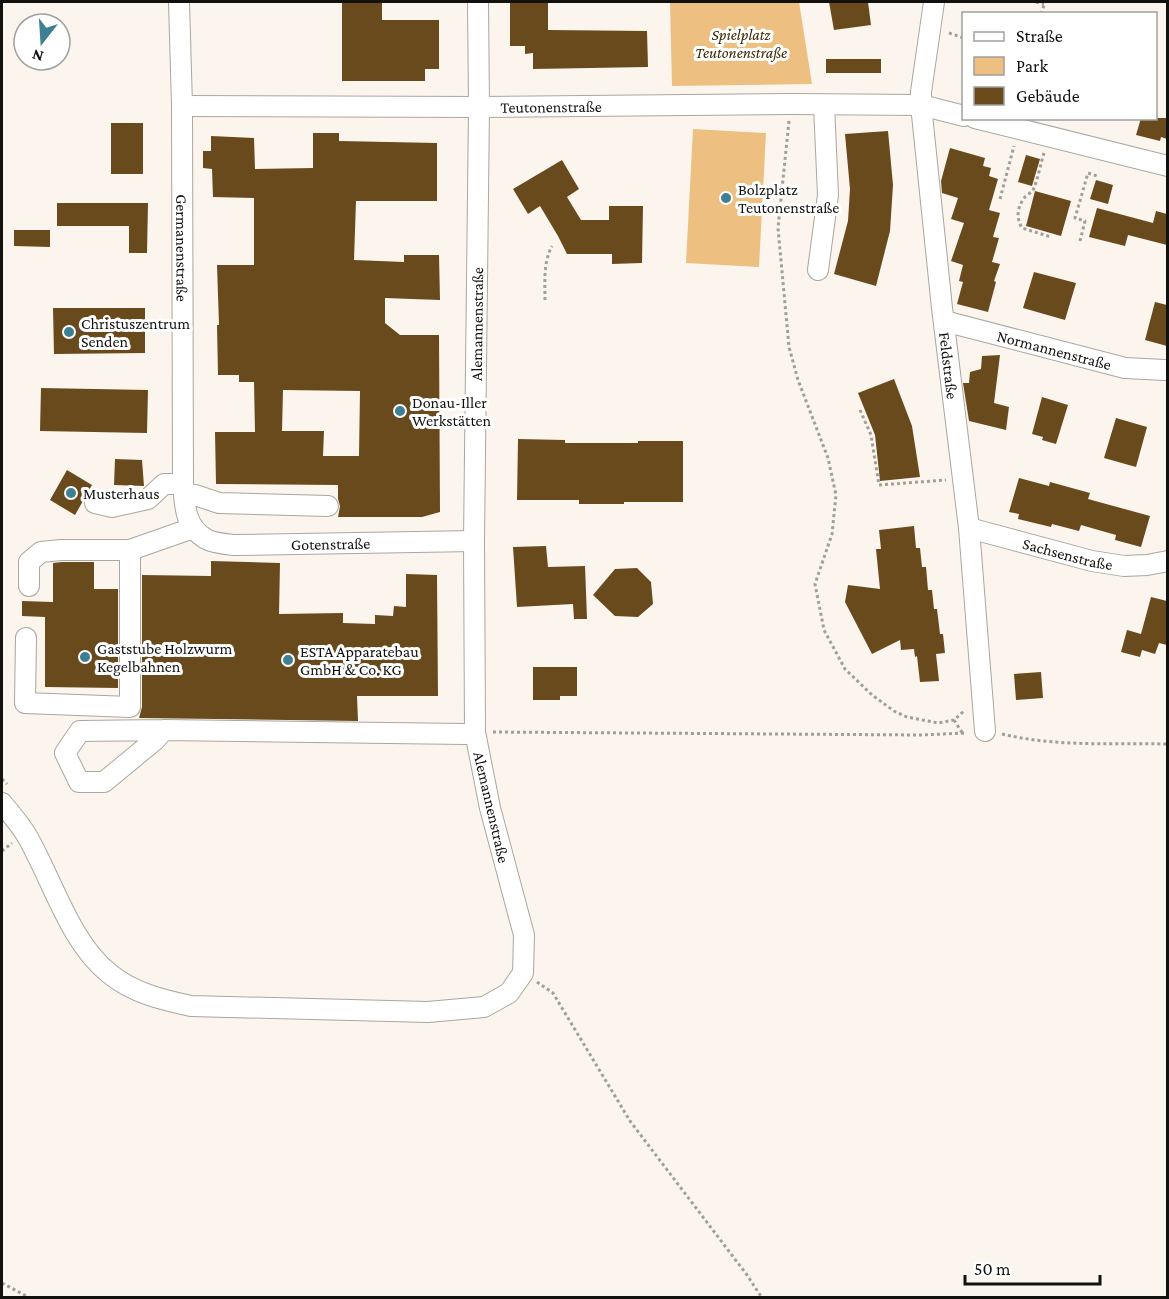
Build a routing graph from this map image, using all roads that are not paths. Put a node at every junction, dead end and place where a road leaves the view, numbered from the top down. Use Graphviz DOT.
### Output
graph roads {
  1 [pos="179,2"];
  2 [pos="478,2"];
  3 [pos="934,2"];
  4 [pos="824,105"];
  5 [pos="921,105"];
  6 [pos="182,106"];
  7 [pos="479,107"];
  8 [pos="962,116"];
  9 [pos="983,120"];
  10 [pos="1167,166"];
  11 [pos="818,270"];
  12 [pos="944,321"];
  13 [pos="1165,370"];
  14 [pos="184,489"];
  15 [pos="95,502"];
  16 [pos="328,506"];
  17 [pos="193,528"];
  18 [pos="969,528"];
  19 [pos="474,541"];
  20 [pos="130,550"];
  21 [pos="1167,561"];
  22 [pos="29,586"];
  23 [pos="26,638"];
  24 [pos="164,730"];
  25 [pos="985,731"];
  26 [pos="475,732"];
  27 [pos="2,803"];
  1 -- 6 [label="street, Germanenstraße"];
  2 -- 7 [label="street, Alemannenstraße"];
  3 -- 5 [label="street, Feldstraße"];
  4 -- 5 [label="street, Teutonenstraße"];
  4 -- 7 [label="street, Teutonenstraße"];
  4 -- 11 [label="street"];
  5 -- 8 [label="street"];
  5 -- 12 [label="street, Feldstraße"];
  6 -- 7 [label="street, Teutonenstraße"];
  6 -- 14 [label="street, Germanenstraße"];
  7 -- 19 [label="street, Alemannenstraße"];
  9 -- 10 [label="street"];
  12 -- 13 [label="street, Normannenstraße"];
  12 -- 18 [label="street, Feldstraße"];
  14 -- 15 [label="street"];
  14 -- 16 [label="street"];
  14 -- 17 [label="street, Germanenstraße"];
  17 -- 19 [label="street, Gotenstraße"];
  17 -- 20 [label="street"];
  18 -- 21 [label="street, Sachsenstraße"];
  18 -- 25 [label="street, Feldstraße"];
  19 -- 26 [label="street, Alemannenstraße"];
  20 -- 22 [label="street"];
  20 -- 23 [label="street"];
  24 -- 24 [label="street"];
  24 -- 26 [label="street"];
  26 -- 27 [label="street, Alemannenstraße"];
}
